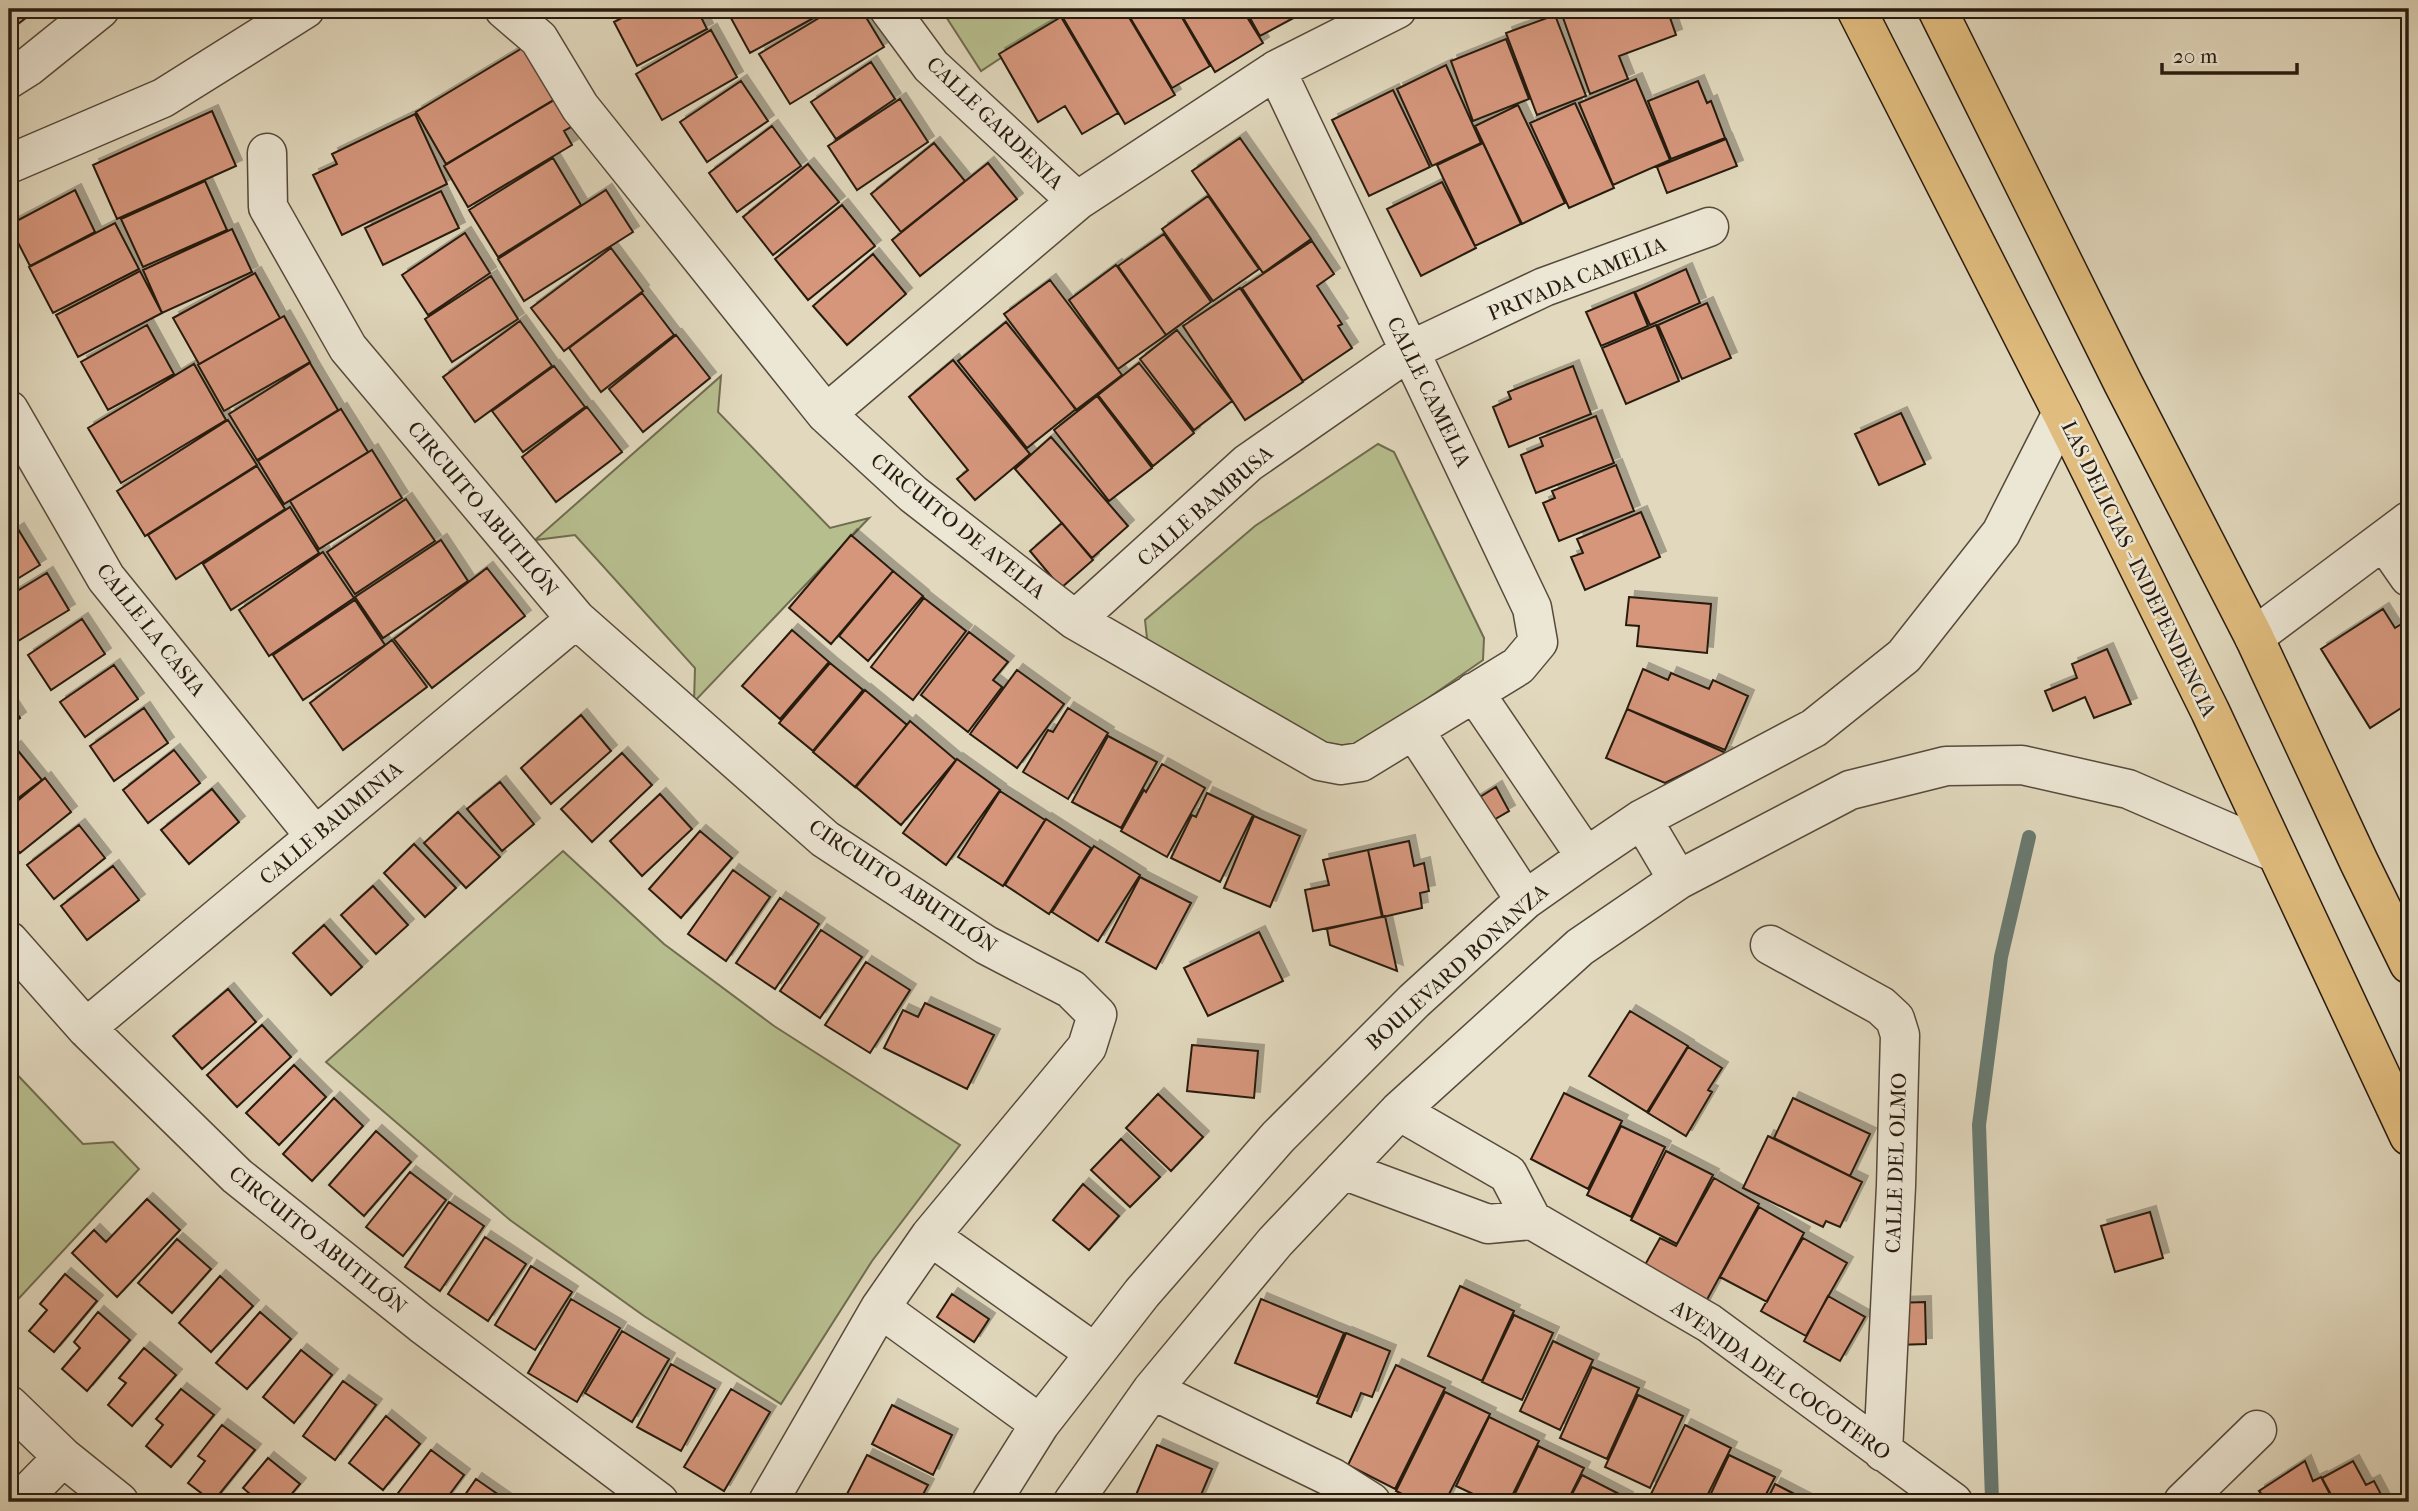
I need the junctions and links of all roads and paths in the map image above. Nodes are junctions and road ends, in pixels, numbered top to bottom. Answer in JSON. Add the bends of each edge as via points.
{"nodes":[{"id":1,"x":100,"y":9,"type":"edge"},
{"id":2,"x":305,"y":9,"type":"edge"},
{"id":3,"x":504,"y":9,"type":"edge"},
{"id":4,"x":889,"y":9,"type":"edge"},
{"id":5,"x":1397,"y":9,"type":"edge"},
{"id":6,"x":1856,"y":9,"type":"edge"},
{"id":7,"x":1937,"y":9,"type":"edge"},
{"id":8,"x":1276,"y":70,"type":"junction"},
{"id":9,"x":9,"y":79,"type":"edge"},
{"id":10,"x":267,"y":153,"type":"dead end"},
{"id":11,"x":9,"y":164,"type":"edge"},
{"id":12,"x":1077,"y":201,"type":"junction"},
{"id":13,"x":1709,"y":227,"type":"dead end"},
{"id":14,"x":1409,"y":351,"type":"junction"},
{"id":15,"x":9,"y":410,"type":"edge"},
{"id":16,"x":2062,"y":413,"type":"junction"},
{"id":17,"x":826,"y":414,"type":"junction"},
{"id":18,"x":2397,"y":531,"type":"edge"},
{"id":19,"x":2409,"y":577,"type":"edge"},
{"id":20,"x":576,"y":619,"type":"junction"},
{"id":21,"x":1075,"y":620,"type":"junction"},
{"id":22,"x":2255,"y":637,"type":"junction"},
{"id":23,"x":1474,"y":692,"type":"junction"},
{"id":24,"x":1414,"y":730,"type":"junction"},
{"id":25,"x":1642,"y":819,"type":"junction"},
{"id":26,"x":315,"y":836,"type":"junction"},
{"id":27,"x":2276,"y":853,"type":"junction"},
{"id":28,"x":1586,"y":857,"type":"junction"},
{"id":29,"x":1678,"y":880,"type":"junction"},
{"id":30,"x":1525,"y":900,"type":"junction"},
{"id":31,"x":9,"y":942,"type":"edge"},
{"id":32,"x":1770,"y":945,"type":"dead end"},
{"id":33,"x":2409,"y":964,"type":"edge"},
{"id":34,"x":86,"y":1028,"type":"junction"},
{"id":35,"x":1399,"y":1111,"type":"junction"},
{"id":36,"x":2409,"y":1136,"type":"edge"},
{"id":37,"x":1343,"y":1170,"type":"junction"},
{"id":38,"x":1532,"y":1220,"type":"junction"},
{"id":39,"x":930,"y":1236,"type":"junction"},
{"id":40,"x":880,"y":1308,"type":"junction"},
{"id":41,"x":1095,"y":1353,"type":"junction"},
{"id":42,"x":1152,"y":1390,"type":"junction"},
{"id":43,"x":9,"y":1405,"type":"edge"},
{"id":44,"x":1040,"y":1424,"type":"junction"},
{"id":45,"x":2257,"y":1430,"type":"dead end"},
{"id":46,"x":1883,"y":1452,"type":"junction"},
{"id":47,"x":63,"y":1458,"type":"junction"},
{"id":48,"x":19,"y":1502,"type":"edge"},
{"id":49,"x":119,"y":1502,"type":"edge"},
{"id":50,"x":659,"y":1502,"type":"edge"},
{"id":51,"x":768,"y":1502,"type":"edge"},
{"id":52,"x":991,"y":1502,"type":"edge"},
{"id":53,"x":1073,"y":1502,"type":"edge"},
{"id":54,"x":1371,"y":1502,"type":"edge"},
{"id":55,"x":1953,"y":1502,"type":"edge"},
{"id":56,"x":2183,"y":1502,"type":"edge"}],
"edges":[{"from":1,"to":9,"type":"street"},
{"from":2,"to":11,"type":"street","via":[[163,98]]},
{"from":3,"to":17,"type":"street","name":"CIRCUITO DE AVELIA","via":[[539,39],[580,107]]},
{"from":4,"to":12,"type":"street","name":"CALLE GARDENIA","via":[[931,66]]},
{"from":5,"to":8,"type":"street"},
{"from":6,"to":16,"type":"main road","name":"LAS DELICIAS - INDEPENDENCIA"},
{"from":7,"to":22,"type":"main road"},
{"from":8,"to":12,"type":"street"},
{"from":8,"to":14,"type":"street","name":"CALLE CAMELIA"},
{"from":10,"to":20,"type":"street","name":"CIRCUITO ABUTILÓN","via":[[268,207],[348,348]]},
{"from":12,"to":17,"type":"street"},
{"from":13,"to":14,"type":"street","name":"PRIVADA CAMELIA","via":[[1544,287]]},
{"from":14,"to":21,"type":"street","name":"CALLE BAMBUSA","via":[[1248,463]]},
{"from":14,"to":23,"type":"street","name":"CALLE CAMELIA","via":[[1532,608],[1538,642],[1518,666]]},
{"from":15,"to":26,"type":"street","name":"CALLE LA CASIA","via":[[106,578]]},
{"from":16,"to":25,"type":"street","name":"BOULEVARD BONANZA","via":[[2001,533],[1904,656],[1814,728]]},
{"from":16,"to":27,"type":"main road","name":"LAS DELICIAS - INDEPENDENCIA"},
{"from":17,"to":21,"type":"street","name":"CIRCUITO DE AVELIA","via":[[912,494]]},
{"from":18,"to":19,"type":"street"},
{"from":18,"to":22,"type":"street"},
{"from":20,"to":26,"type":"street","name":"CALLE BAUMINIA"},
{"from":20,"to":39,"type":"street","name":"CIRCUITO ABUTILÓN","via":[[825,839],[986,945],[1072,989],[1097,1015],[1087,1047]]},
{"from":21,"to":24,"type":"street","name":"CIRCUITO DE AVELIA","via":[[1320,761],[1362,762]]},
{"from":22,"to":33,"type":"main road"},
{"from":23,"to":24,"type":"street","name":"CIRCUITO DE AVELIA"},
{"from":23,"to":28,"type":"street"},
{"from":24,"to":30,"type":"street"},
{"from":25,"to":28,"type":"street","name":"BOULEVARD BONANZA"},
{"from":25,"to":29,"type":"street"},
{"from":26,"to":34,"type":"street","name":"CALLE BAUMINIA"},
{"from":27,"to":29,"type":"street","via":[[2127,789],[2022,765],[1946,766],[1850,790]]},
{"from":27,"to":36,"type":"main road","name":"LAS DELICIAS - INDEPENDENCIA"},
{"from":28,"to":30,"type":"street","name":"BOULEVARD BONANZA"},
{"from":29,"to":35,"type":"street","via":[[1580,947]]},
{"from":30,"to":41,"type":"street","name":"BOULEVARD BONANZA","via":[[1415,1001],[1279,1138]]},
{"from":31,"to":34,"type":"street","name":"CIRCUITO ABUTILÓN"},
{"from":32,"to":46,"type":"street","name":"CALLE DEL OLMO","via":[[1881,1006],[1895,1019],[1900,1035]]},
{"from":34,"to":50,"type":"street","name":"CIRCUITO ABUTILÓN","via":[[237,1176],[422,1324]]},
{"from":35,"to":37,"type":"street"},
{"from":35,"to":38,"type":"street","via":[[1508,1174]]},
{"from":37,"to":38,"type":"street","via":[[1488,1224]]},
{"from":37,"to":42,"type":"street","via":[[1275,1242]]},
{"from":38,"to":46,"type":"street","name":"AVENIDA DEL COCOTERO","via":[[1709,1323]]},
{"from":39,"to":40,"type":"street","name":"CIRCUITO ABUTILÓN"},
{"from":39,"to":41,"type":"street"},
{"from":40,"to":44,"type":"street"},
{"from":40,"to":51,"type":"street","name":"CIRCUITO ABUTILÓN"},
{"from":41,"to":44,"type":"street","name":"BOULEVARD BONANZA"},
{"from":42,"to":53,"type":"street"},
{"from":42,"to":54,"type":"street","via":[[1333,1478]]},
{"from":43,"to":47,"type":"street"},
{"from":44,"to":52,"type":"street","name":"BOULEVARD BONANZA"},
{"from":45,"to":56,"type":"street"},
{"from":46,"to":55,"type":"street","name":"AVENIDA DEL COCOTERO"},
{"from":47,"to":48,"type":"street"},
{"from":47,"to":49,"type":"street"}]}
